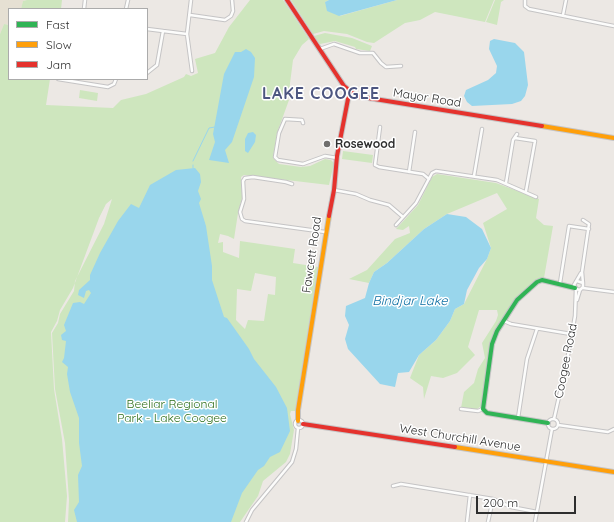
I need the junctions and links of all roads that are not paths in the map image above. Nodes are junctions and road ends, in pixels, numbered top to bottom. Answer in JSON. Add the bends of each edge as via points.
{"nodes":[{"id":1,"x":192,"y":0,"type":"edge"},
{"id":2,"x":232,"y":0,"type":"edge"},
{"id":3,"x":287,"y":0,"type":"edge"},
{"id":4,"x":525,"y":0,"type":"edge"},
{"id":5,"x":566,"y":0,"type":"edge"},
{"id":6,"x":190,"y":15,"type":"junction"},
{"id":7,"x":563,"y":15,"type":"junction"},
{"id":8,"x":614,"y":26,"type":"edge"},
{"id":9,"x":148,"y":29,"type":"edge"},
{"id":10,"x":163,"y":31,"type":"junction"},
{"id":11,"x":187,"y":34,"type":"junction"},
{"id":12,"x":320,"y":49,"type":"junction"},
{"id":13,"x":401,"y":66,"type":"dead end"},
{"id":14,"x":192,"y":71,"type":"dead end"},
{"id":15,"x":148,"y":72,"type":"edge"},
{"id":16,"x":72,"y":80,"type":"edge"},
{"id":17,"x":116,"y":80,"type":"edge"},
{"id":18,"x":351,"y":94,"type":"junction"},
{"id":19,"x":303,"y":123,"type":"dead end"},
{"id":20,"x":380,"y":127,"type":"dead end"},
{"id":21,"x":482,"y":129,"type":"dead end"},
{"id":22,"x":415,"y":132,"type":"dead end"},
{"id":23,"x":517,"y":134,"type":"dead end"},
{"id":24,"x":515,"y":138,"type":"junction"},
{"id":25,"x":614,"y":138,"type":"edge"},
{"id":26,"x":337,"y":158,"type":"junction"},
{"id":27,"x":409,"y":172,"type":"junction"},
{"id":28,"x":474,"y":176,"type":"junction"},
{"id":29,"x":429,"y":179,"type":"junction"},
{"id":30,"x":506,"y":183,"type":"junction"},
{"id":31,"x":292,"y":184,"type":"dead end"},
{"id":32,"x":334,"y":190,"type":"junction"},
{"id":33,"x":526,"y":192,"type":"junction"},
{"id":34,"x":536,"y":197,"type":"dead end"},
{"id":35,"x":403,"y":217,"type":"junction"},
{"id":36,"x":583,"y":220,"type":"dead end"},
{"id":37,"x":396,"y":225,"type":"dead end"},
{"id":38,"x":589,"y":229,"type":"junction"},
{"id":39,"x":325,"y":232,"type":"junction"},
{"id":40,"x":582,"y":272,"type":"junction"},
{"id":41,"x":576,"y":282,"type":"junction"},
{"id":42,"x":560,"y":283,"type":"junction"},
{"id":43,"x":567,"y":284,"type":"junction"},
{"id":44,"x":583,"y":284,"type":"junction"},
{"id":45,"x":594,"y":288,"type":"junction"},
{"id":46,"x":575,"y":289,"type":"junction"},
{"id":47,"x":581,"y":289,"type":"junction"},
{"id":48,"x":614,"y":292,"type":"edge"},
{"id":49,"x":576,"y":302,"type":"junction"},
{"id":50,"x":504,"y":321,"type":"junction"},
{"id":51,"x":536,"y":329,"type":"junction"},
{"id":52,"x":571,"y":334,"type":"junction"},
{"id":53,"x":461,"y":409,"type":"dead end"},
{"id":54,"x":483,"y":409,"type":"junction"},
{"id":55,"x":518,"y":418,"type":"junction"},
{"id":56,"x":554,"y":419,"type":"junction"},
{"id":57,"x":298,"y":420,"type":"junction"},
{"id":58,"x":548,"y":423,"type":"junction"},
{"id":59,"x":303,"y":424,"type":"junction"},
{"id":60,"x":558,"y":425,"type":"junction"},
{"id":61,"x":298,"y":428,"type":"junction"},
{"id":62,"x":552,"y":429,"type":"junction"},
{"id":63,"x":614,"y":430,"type":"edge"},
{"id":64,"x":545,"y":462,"type":"junction"},
{"id":65,"x":614,"y":472,"type":"edge"},
{"id":66,"x":393,"y":486,"type":"dead end"},
{"id":67,"x":470,"y":495,"type":"junction"},
{"id":68,"x":493,"y":499,"type":"junction"},
{"id":69,"x":537,"y":512,"type":"junction"},
{"id":70,"x":246,"y":522,"type":"edge"},
{"id":71,"x":467,"y":522,"type":"edge"},
{"id":72,"x":488,"y":522,"type":"edge"},
{"id":73,"x":535,"y":522,"type":"edge"}],
"edges":[{"from":1,"to":6,"type":"street"},
{"from":2,"to":6,"type":"street","via":[[233,11],[225,20]]},
{"from":3,"to":12,"type":"street"},
{"from":4,"to":7,"type":"street","via":[[525,6],[529,9]]},
{"from":5,"to":7,"type":"street"},
{"from":6,"to":11,"type":"street"},
{"from":7,"to":8,"type":"street"},
{"from":9,"to":10,"type":"street"},
{"from":10,"to":11,"type":"street"},
{"from":10,"to":15,"type":"street","via":[[157,65]]},
{"from":11,"to":14,"type":"street"},
{"from":12,"to":13,"type":"street","via":[[334,44],[373,54],[386,67]]},
{"from":12,"to":18,"type":"street"},
{"from":16,"to":17,"type":"street","via":[[108,87]]},
{"from":18,"to":25,"type":"street","name":"Mayor Road","via":[[366,99]]},
{"from":18,"to":26,"type":"street","name":"Fawcett Road"},
{"from":19,"to":26,"type":"street","via":[[302,120],[284,119],[275,157],[278,160],[303,164],[325,156]]},
{"from":20,"to":27,"type":"street","via":[[375,165]]},
{"from":21,"to":28,"type":"street"},
{"from":22,"to":27,"type":"street"},
{"from":23,"to":24,"type":"street"},
{"from":24,"to":30,"type":"street"},
{"from":24,"to":33,"type":"street","via":[[535,141]]},
{"from":26,"to":32,"type":"street","name":"Fawcett Road"},
{"from":27,"to":29,"type":"street","via":[[423,174]]},
{"from":28,"to":29,"type":"street","via":[[439,171],[432,173]]},
{"from":28,"to":30,"type":"street"},
{"from":29,"to":35,"type":"street","via":[[419,200]]},
{"from":30,"to":33,"type":"street"},
{"from":31,"to":39,"type":"street","via":[[253,177],[245,178],[244,199],[240,212],[242,219]]},
{"from":32,"to":35,"type":"street","via":[[389,205]]},
{"from":32,"to":39,"type":"street","name":"Fawcett Road"},
{"from":33,"to":34,"type":"street"},
{"from":35,"to":37,"type":"street"},
{"from":36,"to":38,"type":"street","via":[[589,224]]},
{"from":38,"to":40,"type":"street"},
{"from":38,"to":42,"type":"street","via":[[569,226]]},
{"from":39,"to":57,"type":"street","name":"Fawcett Road"},
{"from":40,"to":41,"type":"street","name":"Coogee Road"},
{"from":40,"to":44,"type":"street"},
{"from":41,"to":43,"type":"street"},
{"from":41,"to":44,"type":"street"},
{"from":41,"to":46,"type":"street","name":"Coogee Road"},
{"from":42,"to":43,"type":"street"},
{"from":42,"to":50,"type":"street","via":[[542,280],[537,282],[521,296]]},
{"from":43,"to":46,"type":"street"},
{"from":44,"to":45,"type":"street"},
{"from":44,"to":47,"type":"street","name":"Coogee Road"},
{"from":45,"to":47,"type":"street"},
{"from":45,"to":48,"type":"street"},
{"from":46,"to":47,"type":"street"},
{"from":46,"to":49,"type":"street","name":"Coogee Road"},
{"from":47,"to":49,"type":"street","name":"Coogee Road"},
{"from":49,"to":52,"type":"street","name":"Coogee Road"},
{"from":50,"to":51,"type":"street"},
{"from":50,"to":54,"type":"street","via":[[492,344]]},
{"from":51,"to":52,"type":"street"},
{"from":51,"to":55,"type":"street","via":[[527,359]]},
{"from":52,"to":56,"type":"street","name":"Coogee Road"},
{"from":53,"to":54,"type":"street"},
{"from":54,"to":55,"type":"street","via":[[487,413]]},
{"from":55,"to":58,"type":"street"},
{"from":56,"to":58,"type":"street"},
{"from":56,"to":60,"type":"street"},
{"from":57,"to":59,"type":"street"},
{"from":57,"to":61,"type":"street","via":[[295,424]]},
{"from":58,"to":62,"type":"street"},
{"from":59,"to":61,"type":"street"},
{"from":59,"to":64,"type":"street","name":"West Churchill Avenue"},
{"from":60,"to":62,"type":"street"},
{"from":60,"to":63,"type":"street","via":[[608,432]]},
{"from":61,"to":70,"type":"street","via":[[292,462],[252,510]]},
{"from":62,"to":64,"type":"street"},
{"from":64,"to":65,"type":"street","name":"West Churchill Avenue"},
{"from":64,"to":69,"type":"street"},
{"from":66,"to":67,"type":"street","via":[[401,484]]},
{"from":67,"to":68,"type":"street"},
{"from":67,"to":71,"type":"street"},
{"from":68,"to":69,"type":"street","via":[[511,507]]},
{"from":68,"to":72,"type":"street"},
{"from":69,"to":73,"type":"street"}]}
